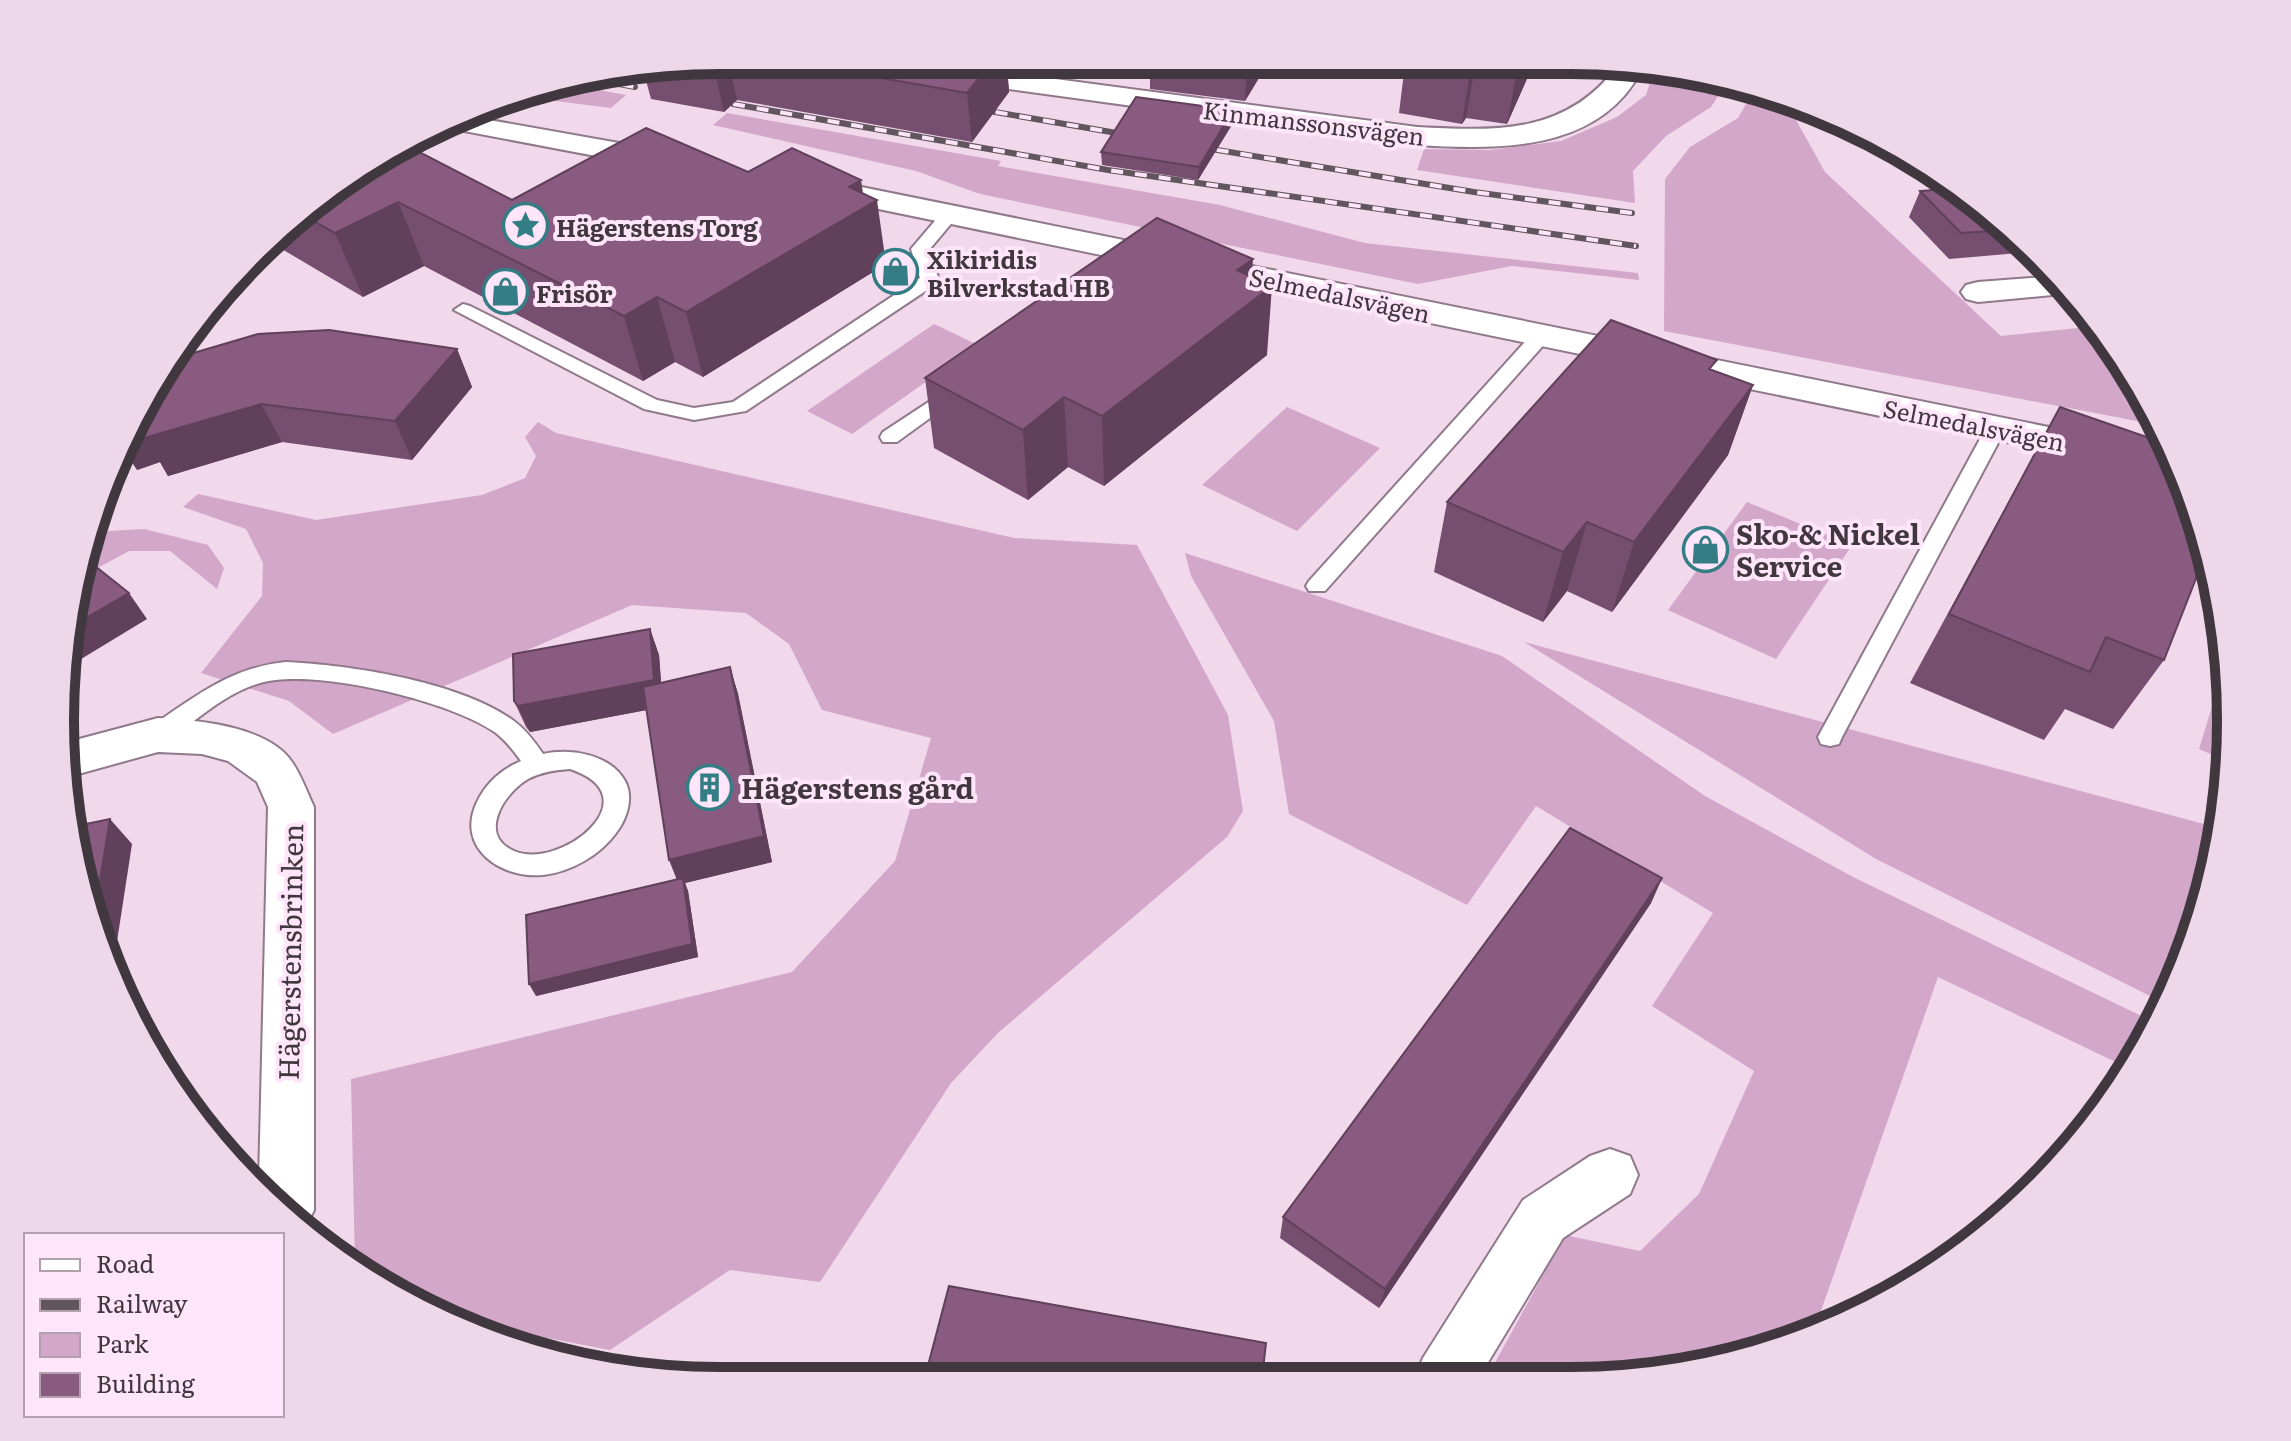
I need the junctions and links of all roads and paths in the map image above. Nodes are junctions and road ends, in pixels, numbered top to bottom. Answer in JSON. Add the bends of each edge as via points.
{"nodes":[{"id":1,"x":972,"y":76,"type":"edge"},
{"id":2,"x":1626,"y":77,"type":"edge"},
{"id":3,"x":469,"y":125,"type":"edge"},
{"id":4,"x":689,"y":164,"type":"edge"},
{"id":5,"x":782,"y":181,"type":"edge"},
{"id":6,"x":951,"y":213,"type":"junction"},
{"id":7,"x":2050,"y":286,"type":"edge"},
{"id":8,"x":1978,"y":292,"type":"dead end"},
{"id":9,"x":463,"y":310,"type":"dead end"},
{"id":10,"x":1541,"y":336,"type":"junction"},
{"id":11,"x":968,"y":382,"type":"edge"},
{"id":12,"x":1996,"y":428,"type":"junction"},
{"id":13,"x":890,"y":437,"type":"dead end"},
{"id":14,"x":2131,"y":456,"type":"edge"},
{"id":15,"x":1317,"y":586,"type":"dead end"},
{"id":16,"x":158,"y":735,"type":"junction"},
{"id":17,"x":1830,"y":737,"type":"dead end"},
{"id":18,"x":75,"y":757,"type":"edge"},
{"id":19,"x":537,"y":765,"type":"junction"},
{"id":20,"x":1610,"y":1175,"type":"dead end"},
{"id":21,"x":286,"y":1200,"type":"edge"},
{"id":22,"x":1451,"y":1367,"type":"edge"}],
"edges":[{"from":1,"to":2,"type":"street","name":"Kinmanssonsvägen","via":[[1467,139],[1550,129],[1604,104]]},
{"from":3,"to":4,"type":"street"},
{"from":5,"to":6,"type":"street","name":"Selmedalsvägen"},
{"from":6,"to":9,"type":"lane","via":[[920,249],[930,280],[739,407],[694,414],[651,405]]},
{"from":6,"to":10,"type":"street","name":"Selmedalsvägen","via":[[1139,263]]},
{"from":7,"to":8,"type":"street"},
{"from":10,"to":12,"type":"street","name":"Selmedalsvägen"},
{"from":10,"to":15,"type":"lane"},
{"from":11,"to":13,"type":"lane"},
{"from":12,"to":14,"type":"street","name":"Selmedalsvägen"},
{"from":12,"to":17,"type":"lane"},
{"from":16,"to":18,"type":"street","name":"Hägerstensbrinken"},
{"from":16,"to":19,"type":"lane","via":[[234,683],[297,670],[394,686],[469,706],[505,727]]},
{"from":16,"to":21,"type":"street","name":"Hägerstensbrinken","via":[[202,737],[242,748],[274,771],[291,807]]},
{"from":19,"to":19,"type":"lane","via":[[507,781],[482,818],[486,843],[506,860],[521,864],[556,862],[588,848],[617,810],[615,785],[598,767],[570,760]]},
{"from":20,"to":22,"type":"street","via":[[1543,1219]]}]}
